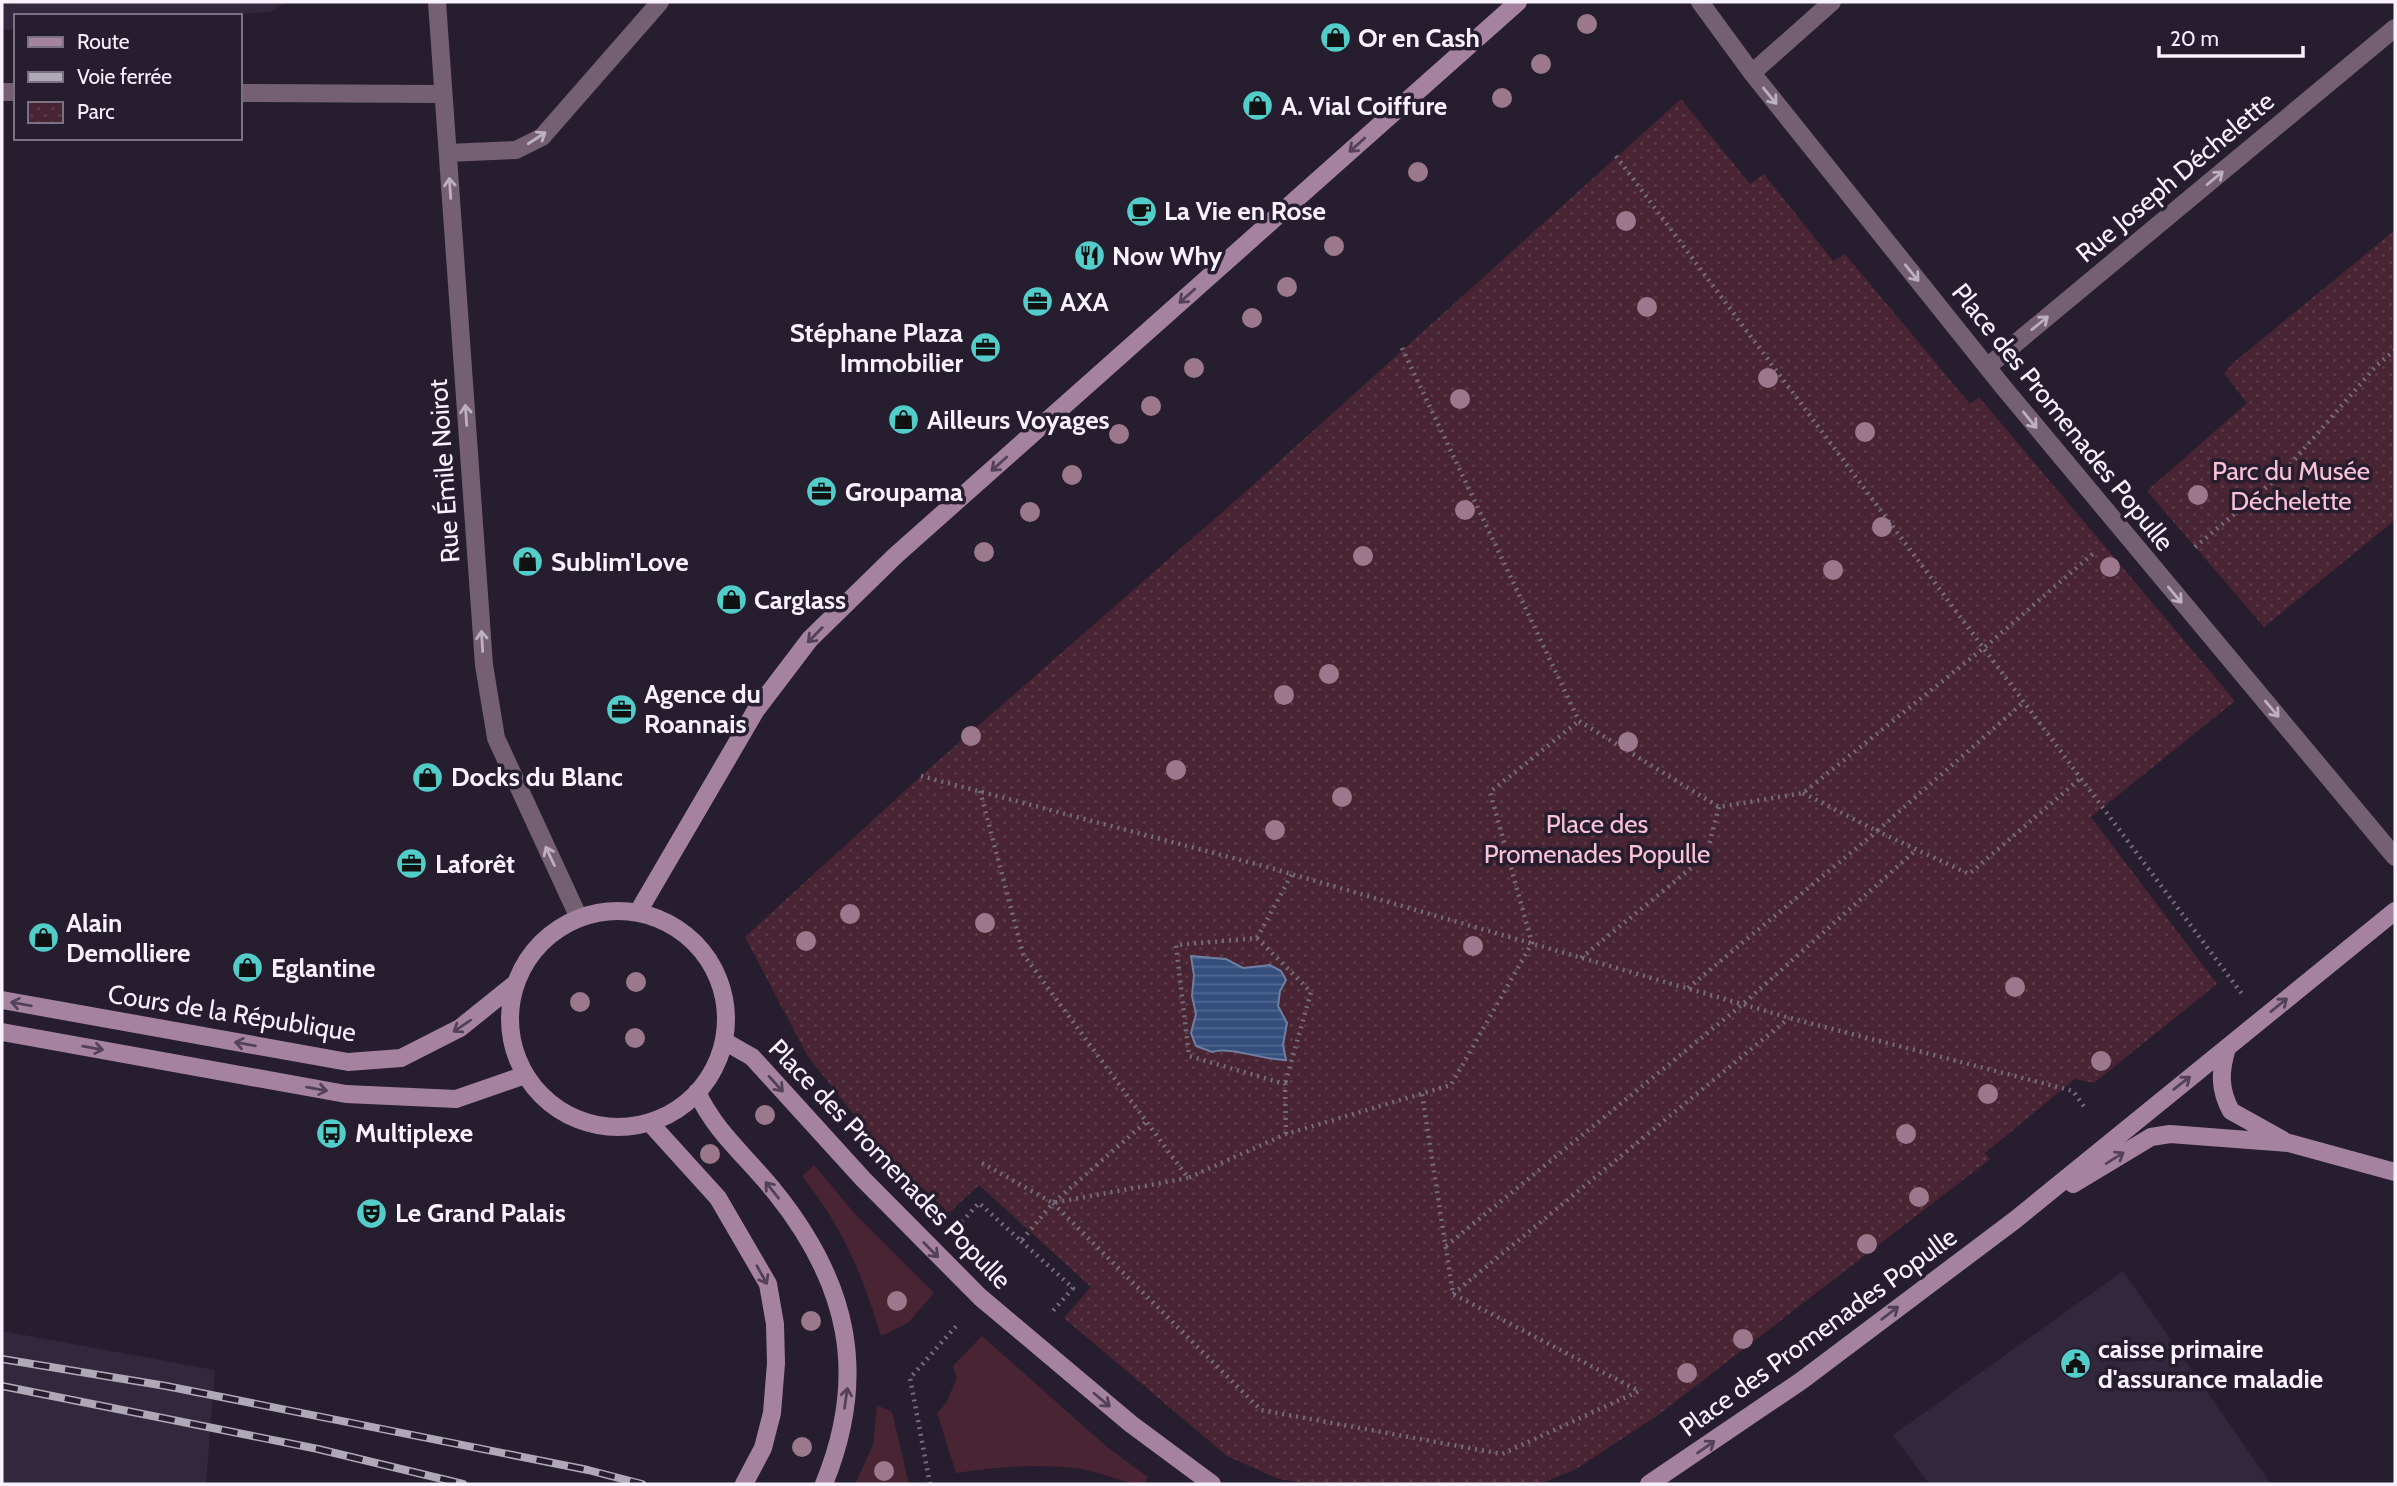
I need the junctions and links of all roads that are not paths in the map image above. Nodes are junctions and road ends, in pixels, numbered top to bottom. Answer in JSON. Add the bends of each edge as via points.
{"nodes":[{"id":1,"x":437,"y":2,"type":"edge"},
{"id":2,"x":660,"y":2,"type":"edge"},
{"id":3,"x":1518,"y":2,"type":"edge"},
{"id":4,"x":1700,"y":2,"type":"edge"},
{"id":5,"x":1832,"y":2,"type":"edge"},
{"id":6,"x":2395,"y":28,"type":"edge"},
{"id":7,"x":1752,"y":73,"type":"junction"},
{"id":8,"x":242,"y":93,"type":"edge"},
{"id":9,"x":443,"y":94,"type":"junction"},
{"id":10,"x":448,"y":153,"type":"junction"},
{"id":11,"x":1987,"y":366,"type":"junction"},
{"id":12,"x":2395,"y":857,"type":"edge"},
{"id":13,"x":638,"y":912,"type":"junction"},
{"id":14,"x":2392,"y":913,"type":"edge"},
{"id":15,"x":579,"y":918,"type":"junction"},
{"id":16,"x":516,"y":983,"type":"junction"},
{"id":17,"x":2,"y":1000,"type":"edge"},
{"id":18,"x":2,"y":1032,"type":"edge"},
{"id":19,"x":724,"y":1041,"type":"junction"},
{"id":20,"x":2227,"y":1048,"type":"junction"},
{"id":21,"x":525,"y":1074,"type":"junction"},
{"id":22,"x":697,"y":1092,"type":"junction"},
{"id":23,"x":650,"y":1122,"type":"junction"},
{"id":24,"x":2289,"y":1143,"type":"junction"},
{"id":25,"x":2395,"y":1172,"type":"edge"},
{"id":26,"x":2015,"y":1220,"type":"junction"},
{"id":27,"x":744,"y":1484,"type":"edge"},
{"id":28,"x":824,"y":1484,"type":"edge"},
{"id":29,"x":1212,"y":1484,"type":"edge"},
{"id":30,"x":1649,"y":1484,"type":"edge"}],
"edges":[{"from":1,"to":9,"type":"street","name":"Rue Émile Noirot"},
{"from":10,"to":2,"type":"street","one_way":true,"via":[[516,150],[542,137]]},
{"from":3,"to":13,"type":"main road","one_way":true,"via":[[895,556],[810,639],[755,710]]},
{"from":4,"to":7,"type":"street","name":"Place des Promenades Populle"},
{"from":5,"to":7,"type":"street"},
{"from":11,"to":6,"type":"street","name":"Rue Joseph Déchelette","one_way":true},
{"from":7,"to":11,"type":"street","name":"Place des Promenades Populle","one_way":true},
{"from":8,"to":9,"type":"street"},
{"from":9,"to":10,"type":"street","name":"Rue Émile Noirot"},
{"from":15,"to":10,"type":"street","name":"Rue Émile Noirot","one_way":true,"via":[[495,738],[484,665]]},
{"from":11,"to":12,"type":"street","name":"Place des Promenades Populle","one_way":true},
{"from":13,"to":15,"type":"main road","via":[[618,910]]},
{"from":13,"to":19,"type":"main road","via":[[670,924],[704,954],[716,973],[725,1006]]},
{"from":20,"to":14,"type":"main road","one_way":true},
{"from":15,"to":16,"type":"main road","via":[[551,933],[530,956]]},
{"from":16,"to":17,"type":"main road","name":"Cours de la République","one_way":true,"via":[[460,1028],[401,1058],[348,1062]]},
{"from":16,"to":21,"type":"main road","via":[[509,1014],[513,1046]]},
{"from":18,"to":21,"type":"main road","one_way":true,"via":[[346,1094],[456,1099]]},
{"from":19,"to":22,"type":"main road","via":[[714,1068]]},
{"from":19,"to":29,"type":"main road","name":"Place des Promenades Populle","one_way":true,"via":[[752,1057],[863,1179],[980,1297],[1150,1440]]},
{"from":20,"to":24,"type":"main road","via":[[2221,1084],[2231,1111]]},
{"from":26,"to":20,"type":"main road","one_way":true},
{"from":21,"to":23,"type":"main road","via":[[548,1102],[579,1120],[614,1127]]},
{"from":22,"to":23,"type":"main road","via":[[676,1110]]},
{"from":28,"to":22,"type":"main road","one_way":true,"via":[[850,1372],[846,1334],[821,1262],[776,1193],[709,1118]]},
{"from":23,"to":27,"type":"main road","one_way":true,"via":[[718,1198],[768,1284],[775,1324],[772,1413],[763,1448]]},
{"from":24,"to":25,"type":"main road"},
{"from":26,"to":24,"type":"main road","one_way":true,"via":[[2151,1137],[2171,1134]]},
{"from":30,"to":26,"type":"main road","name":"Place des Promenades Populle","one_way":true,"via":[[1801,1381]]}]}
